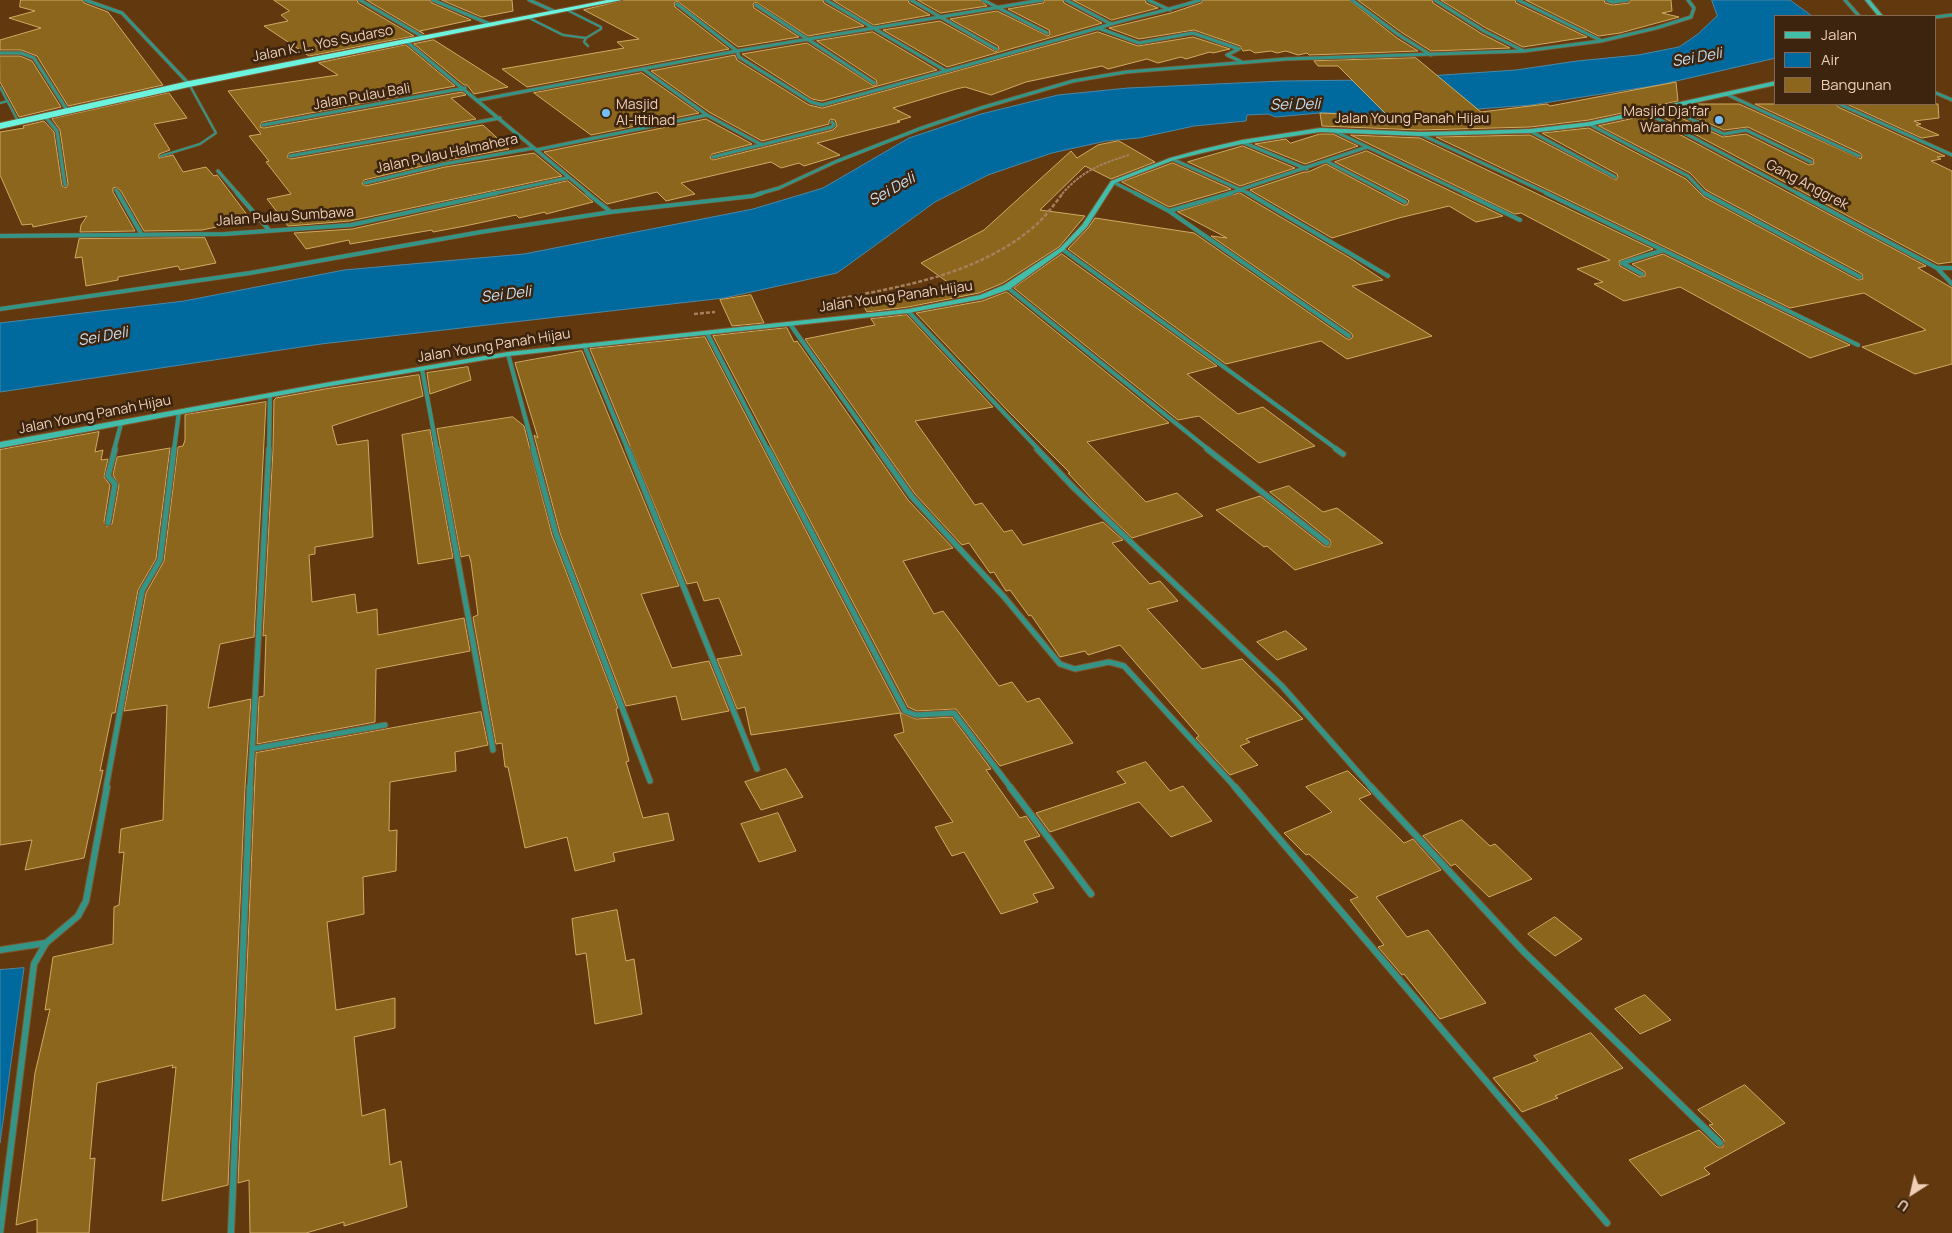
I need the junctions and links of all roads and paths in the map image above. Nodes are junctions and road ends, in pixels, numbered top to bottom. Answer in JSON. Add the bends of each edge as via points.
{"nodes":[{"id":1,"x":85,"y":0,"type":"edge"},
{"id":2,"x":360,"y":0,"type":"edge"},
{"id":3,"x":433,"y":0,"type":"edge"},
{"id":4,"x":529,"y":0,"type":"edge"},
{"id":5,"x":618,"y":0,"type":"edge"},
{"id":6,"x":826,"y":0,"type":"edge"},
{"id":7,"x":911,"y":0,"type":"edge"},
{"id":8,"x":983,"y":0,"type":"edge"},
{"id":9,"x":1042,"y":0,"type":"edge"},
{"id":10,"x":1066,"y":0,"type":"edge"},
{"id":11,"x":1148,"y":0,"type":"edge"},
{"id":12,"x":1200,"y":0,"type":"edge"},
{"id":13,"x":1352,"y":0,"type":"edge"},
{"id":14,"x":1435,"y":0,"type":"edge"},
{"id":15,"x":1518,"y":0,"type":"edge"},
{"id":16,"x":1607,"y":0,"type":"edge"},
{"id":17,"x":1628,"y":0,"type":"edge"},
{"id":18,"x":1688,"y":0,"type":"edge"},
{"id":19,"x":1845,"y":0,"type":"edge"},
{"id":20,"x":1867,"y":0,"type":"edge"},
{"id":21,"x":677,"y":4,"type":"dead end"},
{"id":22,"x":756,"y":5,"type":"dead end"},
{"id":23,"x":995,"y":7,"type":"junction"},
{"id":24,"x":567,"y":10,"type":"junction"},
{"id":25,"x":1170,"y":10,"type":"junction"},
{"id":26,"x":556,"y":12,"type":"junction"},
{"id":27,"x":1858,"y":15,"type":"edge"},
{"id":28,"x":1881,"y":15,"type":"edge"},
{"id":29,"x":1952,"y":15,"type":"edge"},
{"id":30,"x":940,"y":17,"type":"junction"},
{"id":31,"x":1937,"y":17,"type":"edge"},
{"id":32,"x":529,"y":18,"type":"junction"},
{"id":33,"x":1111,"y":24,"type":"junction"},
{"id":34,"x":492,"y":25,"type":"junction"},
{"id":35,"x":875,"y":28,"type":"junction"},
{"id":36,"x":1098,"y":28,"type":"junction"},
{"id":37,"x":1047,"y":33,"type":"dead end"},
{"id":38,"x":425,"y":38,"type":"junction"},
{"id":39,"x":586,"y":38,"type":"junction"},
{"id":40,"x":809,"y":39,"type":"junction"},
{"id":41,"x":1601,"y":40,"type":"junction"},
{"id":42,"x":407,"y":42,"type":"junction"},
{"id":43,"x":588,"y":46,"type":"dead end"},
{"id":44,"x":996,"y":49,"type":"dead end"},
{"id":45,"x":736,"y":51,"type":"junction"},
{"id":46,"x":1524,"y":51,"type":"junction"},
{"id":47,"x":0,"y":53,"type":"edge"},
{"id":48,"x":1431,"y":55,"type":"junction"},
{"id":49,"x":1243,"y":62,"type":"junction"},
{"id":50,"x":643,"y":68,"type":"junction"},
{"id":51,"x":946,"y":70,"type":"junction"},
{"id":52,"x":874,"y":82,"type":"dead end"},
{"id":53,"x":1774,"y":82,"type":"edge"},
{"id":54,"x":190,"y":84,"type":"junction"},
{"id":55,"x":0,"y":87,"type":"edge"},
{"id":56,"x":465,"y":88,"type":"junction"},
{"id":57,"x":1937,"y":93,"type":"edge"},
{"id":58,"x":1726,"y":94,"type":"junction"},
{"id":59,"x":479,"y":100,"type":"junction"},
{"id":60,"x":1952,"y":100,"type":"edge"},
{"id":61,"x":8,"y":101,"type":"junction"},
{"id":62,"x":0,"y":103,"type":"edge"},
{"id":63,"x":1841,"y":105,"type":"edge"},
{"id":64,"x":1667,"y":108,"type":"junction"},
{"id":65,"x":67,"y":110,"type":"junction"},
{"id":66,"x":1647,"y":112,"type":"junction"},
{"id":67,"x":44,"y":115,"type":"junction"},
{"id":68,"x":707,"y":115,"type":"junction"},
{"id":69,"x":500,"y":118,"type":"junction"},
{"id":70,"x":18,"y":121,"type":"junction"},
{"id":71,"x":832,"y":122,"type":"dead end"},
{"id":72,"x":1589,"y":124,"type":"junction"},
{"id":73,"x":263,"y":125,"type":"dead end"},
{"id":74,"x":0,"y":126,"type":"edge"},
{"id":75,"x":1334,"y":131,"type":"junction"},
{"id":76,"x":1530,"y":131,"type":"junction"},
{"id":77,"x":1420,"y":134,"type":"junction"},
{"id":78,"x":1242,"y":142,"type":"junction"},
{"id":79,"x":762,"y":145,"type":"junction"},
{"id":80,"x":1367,"y":147,"type":"junction"},
{"id":81,"x":535,"y":149,"type":"junction"},
{"id":82,"x":1132,"y":154,"type":"dead end"},
{"id":83,"x":1952,"y":155,"type":"edge"},
{"id":84,"x":162,"y":156,"type":"dead end"},
{"id":85,"x":290,"y":156,"type":"dead end"},
{"id":86,"x":1859,"y":156,"type":"dead end"},
{"id":87,"x":713,"y":157,"type":"dead end"},
{"id":88,"x":1172,"y":159,"type":"junction"},
{"id":89,"x":1328,"y":162,"type":"junction"},
{"id":90,"x":1811,"y":162,"type":"dead end"},
{"id":91,"x":1307,"y":169,"type":"junction"},
{"id":92,"x":218,"y":171,"type":"dead end"},
{"id":93,"x":567,"y":178,"type":"junction"},
{"id":94,"x":1615,"y":178,"type":"dead end"},
{"id":95,"x":1113,"y":182,"type":"junction"},
{"id":96,"x":365,"y":183,"type":"dead end"},
{"id":97,"x":65,"y":185,"type":"dead end"},
{"id":98,"x":116,"y":190,"type":"dead end"},
{"id":99,"x":1243,"y":190,"type":"junction"},
{"id":100,"x":1405,"y":202,"type":"dead end"},
{"id":101,"x":1169,"y":211,"type":"junction"},
{"id":102,"x":611,"y":212,"type":"junction"},
{"id":103,"x":1520,"y":220,"type":"dead end"},
{"id":104,"x":269,"y":230,"type":"junction"},
{"id":105,"x":142,"y":235,"type":"junction"},
{"id":106,"x":0,"y":236,"type":"edge"},
{"id":107,"x":1062,"y":249,"type":"junction"},
{"id":108,"x":1664,"y":250,"type":"junction"},
{"id":109,"x":1937,"y":268,"type":"junction"},
{"id":110,"x":1952,"y":268,"type":"edge"},
{"id":111,"x":1642,"y":274,"type":"dead end"},
{"id":112,"x":1388,"y":276,"type":"dead end"},
{"id":113,"x":1860,"y":277,"type":"dead end"},
{"id":114,"x":1952,"y":284,"type":"edge"},
{"id":115,"x":1007,"y":287,"type":"junction"},
{"id":116,"x":836,"y":299,"type":"dead end"},
{"id":117,"x":0,"y":309,"type":"edge"},
{"id":118,"x":721,"y":311,"type":"dead end"},
{"id":119,"x":908,"y":311,"type":"junction"},
{"id":120,"x":692,"y":314,"type":"dead end"},
{"id":121,"x":790,"y":324,"type":"junction"},
{"id":122,"x":707,"y":333,"type":"junction"},
{"id":123,"x":1349,"y":336,"type":"dead end"},
{"id":124,"x":584,"y":345,"type":"junction"},
{"id":125,"x":1858,"y":345,"type":"dead end"},
{"id":126,"x":508,"y":354,"type":"junction"},
{"id":127,"x":422,"y":369,"type":"junction"},
{"id":128,"x":270,"y":396,"type":"junction"},
{"id":129,"x":180,"y":412,"type":"junction"},
{"id":130,"x":121,"y":424,"type":"junction"},
{"id":131,"x":0,"y":445,"type":"edge"},
{"id":132,"x":1343,"y":454,"type":"dead end"},
{"id":133,"x":108,"y":523,"type":"dead end"},
{"id":134,"x":1327,"y":543,"type":"dead end"},
{"id":135,"x":385,"y":725,"type":"dead end"},
{"id":136,"x":252,"y":749,"type":"junction"},
{"id":137,"x":493,"y":750,"type":"dead end"},
{"id":138,"x":757,"y":769,"type":"dead end"},
{"id":139,"x":650,"y":781,"type":"dead end"},
{"id":140,"x":1091,"y":894,"type":"dead end"},
{"id":141,"x":46,"y":943,"type":"junction"},
{"id":142,"x":0,"y":950,"type":"edge"},
{"id":143,"x":1720,"y":1143,"type":"dead end"},
{"id":144,"x":1607,"y":1223,"type":"dead end"},
{"id":145,"x":0,"y":1233,"type":"edge"},
{"id":146,"x":231,"y":1233,"type":"edge"}],
"edges":[{"from":1,"to":54,"type":"street","via":[[122,13]]},
{"from":2,"to":38,"type":"street"},
{"from":3,"to":34,"type":"street"},
{"from":4,"to":26,"type":"street"},
{"from":5,"to":24,"type":"highway","name":"Jalan K. L. Yos Sudarso"},
{"from":6,"to":35,"type":"street"},
{"from":7,"to":30,"type":"street"},
{"from":8,"to":23,"type":"street"},
{"from":9,"to":23,"type":"street"},
{"from":10,"to":33,"type":"street"},
{"from":11,"to":25,"type":"street"},
{"from":12,"to":25,"type":"street"},
{"from":13,"to":48,"type":"street"},
{"from":14,"to":46,"type":"street","via":[[1484,31]]},
{"from":15,"to":41,"type":"street"},
{"from":16,"to":17,"type":"street"},
{"from":18,"to":41,"type":"street","via":[[1694,6],[1691,17]]},
{"from":19,"to":27,"type":"street"},
{"from":20,"to":28,"type":"street"},
{"from":21,"to":45,"type":"street"},
{"from":22,"to":40,"type":"street"},
{"from":23,"to":30,"type":"street"},
{"from":23,"to":37,"type":"street"},
{"from":24,"to":26,"type":"highway","name":"Jalan K. L. Yos Sudarso"},
{"from":24,"to":39,"type":"lane","via":[[601,27]]},
{"from":25,"to":33,"type":"street"},
{"from":26,"to":32,"type":"highway","name":"Jalan K. L. Yos Sudarso"},
{"from":29,"to":31,"type":"street"},
{"from":30,"to":35,"type":"street"},
{"from":30,"to":44,"type":"street"},
{"from":32,"to":34,"type":"highway","name":"Jalan K. L. Yos Sudarso"},
{"from":32,"to":39,"type":"lane","via":[[563,34]]},
{"from":33,"to":36,"type":"street"},
{"from":34,"to":38,"type":"highway","name":"Jalan K. L. Yos Sudarso"},
{"from":35,"to":40,"type":"street"},
{"from":35,"to":51,"type":"street"},
{"from":36,"to":49,"type":"street","via":[[1140,42],[1196,34],[1239,49],[1228,55]]},
{"from":36,"to":51,"type":"street"},
{"from":38,"to":42,"type":"highway","name":"Jalan K. L. Yos Sudarso"},
{"from":39,"to":43,"type":"lane","via":[[584,42]]},
{"from":40,"to":45,"type":"street"},
{"from":40,"to":52,"type":"street"},
{"from":41,"to":46,"type":"street"},
{"from":42,"to":54,"type":"highway","name":"Jalan K. L. Yos Sudarso"},
{"from":42,"to":56,"type":"street"},
{"from":45,"to":50,"type":"street"},
{"from":45,"to":51,"type":"street","via":[[739,57],[818,104]]},
{"from":46,"to":48,"type":"street"},
{"from":47,"to":65,"type":"street","via":[[21,53],[34,58]]},
{"from":48,"to":49,"type":"street"},
{"from":49,"to":102,"type":"street","via":[[1126,72],[1073,81],[919,129],[762,193],[687,205]]},
{"from":50,"to":59,"type":"street"},
{"from":50,"to":68,"type":"street"},
{"from":53,"to":58,"type":"street","name":"Jalan Young Panah Hijau"},
{"from":54,"to":65,"type":"highway","name":"Jalan K. L. Yos Sudarso"},
{"from":54,"to":84,"type":"lane","via":[[216,133],[202,143]]},
{"from":55,"to":61,"type":"lane"},
{"from":56,"to":59,"type":"street"},
{"from":56,"to":73,"type":"street","name":"Jalan Pulau Bali"},
{"from":57,"to":60,"type":"street"},
{"from":58,"to":64,"type":"street","name":"Jalan Young Panah Hijau"},
{"from":58,"to":86,"type":"street"},
{"from":59,"to":69,"type":"street"},
{"from":61,"to":62,"type":"lane"},
{"from":61,"to":70,"type":"lane"},
{"from":63,"to":83,"type":"street"},
{"from":64,"to":66,"type":"street","name":"Jalan Young Panah Hijau"},
{"from":64,"to":90,"type":"street","via":[[1724,134],[1746,130]]},
{"from":65,"to":67,"type":"highway","name":"Jalan K. L. Yos Sudarso"},
{"from":66,"to":72,"type":"street","name":"Jalan Young Panah Hijau"},
{"from":66,"to":109,"type":"street","name":"Gang Anggrek"},
{"from":67,"to":70,"type":"highway","name":"Jalan K. L. Yos Sudarso"},
{"from":67,"to":97,"type":"street","via":[[56,131]]},
{"from":68,"to":79,"type":"street"},
{"from":68,"to":81,"type":"street","name":"Jalan Pulau Halmahera"},
{"from":69,"to":81,"type":"street"},
{"from":69,"to":85,"type":"street"},
{"from":70,"to":74,"type":"highway","name":"Jalan K. L. Yos Sudarso"},
{"from":71,"to":79,"type":"street","via":[[832,127]]},
{"from":72,"to":76,"type":"street","name":"Jalan Young Panah Hijau"},
{"from":72,"to":113,"type":"street","via":[[1688,176],[1706,194]]},
{"from":75,"to":77,"type":"street","name":"Jalan Young Panah Hijau"},
{"from":75,"to":78,"type":"street","name":"Jalan Young Panah Hijau","via":[[1320,130]]},
{"from":75,"to":80,"type":"street"},
{"from":76,"to":77,"type":"street","name":"Jalan Young Panah Hijau"},
{"from":76,"to":94,"type":"street"},
{"from":77,"to":108,"type":"street"},
{"from":78,"to":88,"type":"street","name":"Jalan Young Panah Hijau"},
{"from":78,"to":91,"type":"street"},
{"from":79,"to":87,"type":"street"},
{"from":80,"to":89,"type":"street"},
{"from":80,"to":103,"type":"street"},
{"from":81,"to":93,"type":"street"},
{"from":81,"to":96,"type":"street","name":"Jalan Pulau Halmahera","via":[[444,164]]},
{"from":82,"to":116,"type":"path","via":[[1081,175],[1036,225],[986,258],[937,278]]},
{"from":88,"to":95,"type":"street","name":"Jalan Young Panah Hijau"},
{"from":88,"to":99,"type":"street"},
{"from":89,"to":91,"type":"street"},
{"from":89,"to":100,"type":"street"},
{"from":91,"to":99,"type":"street"},
{"from":92,"to":104,"type":"street"},
{"from":93,"to":102,"type":"street"},
{"from":93,"to":104,"type":"street","name":"Jalan Pulau Sumbawa","via":[[351,225]]},
{"from":95,"to":101,"type":"street"},
{"from":95,"to":107,"type":"street","name":"Jalan Young Panah Hijau","via":[[1085,226]]},
{"from":98,"to":105,"type":"street"},
{"from":99,"to":101,"type":"street"},
{"from":99,"to":112,"type":"street"},
{"from":101,"to":123,"type":"street"},
{"from":102,"to":117,"type":"street","via":[[250,273]]},
{"from":104,"to":105,"type":"street","name":"Jalan Pulau Sumbawa"},
{"from":105,"to":106,"type":"street","name":"Jalan Pulau Sumbawa"},
{"from":107,"to":115,"type":"street","name":"Jalan Young Panah Hijau"},
{"from":107,"to":132,"type":"street"},
{"from":108,"to":111,"type":"street","via":[[1622,262]]},
{"from":108,"to":125,"type":"street"},
{"from":109,"to":110,"type":"street"},
{"from":109,"to":114,"type":"street","name":"Gang Anggrek"},
{"from":115,"to":119,"type":"street","name":"Jalan Young Panah Hijau","via":[[982,297]]},
{"from":115,"to":134,"type":"street"},
{"from":118,"to":120,"type":"path"},
{"from":119,"to":121,"type":"street","name":"Jalan Young Panah Hijau"},
{"from":119,"to":143,"type":"street","via":[[1074,488],[1282,686],[1524,952]]},
{"from":121,"to":122,"type":"street","name":"Jalan Young Panah Hijau"},
{"from":121,"to":144,"type":"street","via":[[912,497],[1005,598],[1060,664],[1069,669],[1114,661],[1124,666],[1234,786]]},
{"from":122,"to":124,"type":"street","name":"Jalan Young Panah Hijau"},
{"from":122,"to":140,"type":"street","via":[[904,711],[910,715],[945,710],[954,713]]},
{"from":124,"to":126,"type":"street","name":"Jalan Young Panah Hijau"},
{"from":124,"to":138,"type":"street"},
{"from":126,"to":127,"type":"street","name":"Jalan Young Panah Hijau"},
{"from":126,"to":139,"type":"street","via":[[556,534]]},
{"from":127,"to":128,"type":"street","name":"Jalan Young Panah Hijau"},
{"from":127,"to":137,"type":"street"},
{"from":128,"to":129,"type":"street","name":"Jalan Young Panah Hijau"},
{"from":128,"to":136,"type":"street"},
{"from":129,"to":130,"type":"street","name":"Jalan Young Panah Hijau"},
{"from":129,"to":141,"type":"street","via":[[160,560],[142,591],[86,901],[78,916]]},
{"from":130,"to":131,"type":"street","name":"Jalan Young Panah Hijau"},
{"from":130,"to":133,"type":"street","via":[[108,476],[115,484]]},
{"from":135,"to":136,"type":"street"},
{"from":136,"to":146,"type":"street"},
{"from":141,"to":142,"type":"street"},
{"from":141,"to":145,"type":"street","via":[[34,964]]}]}
